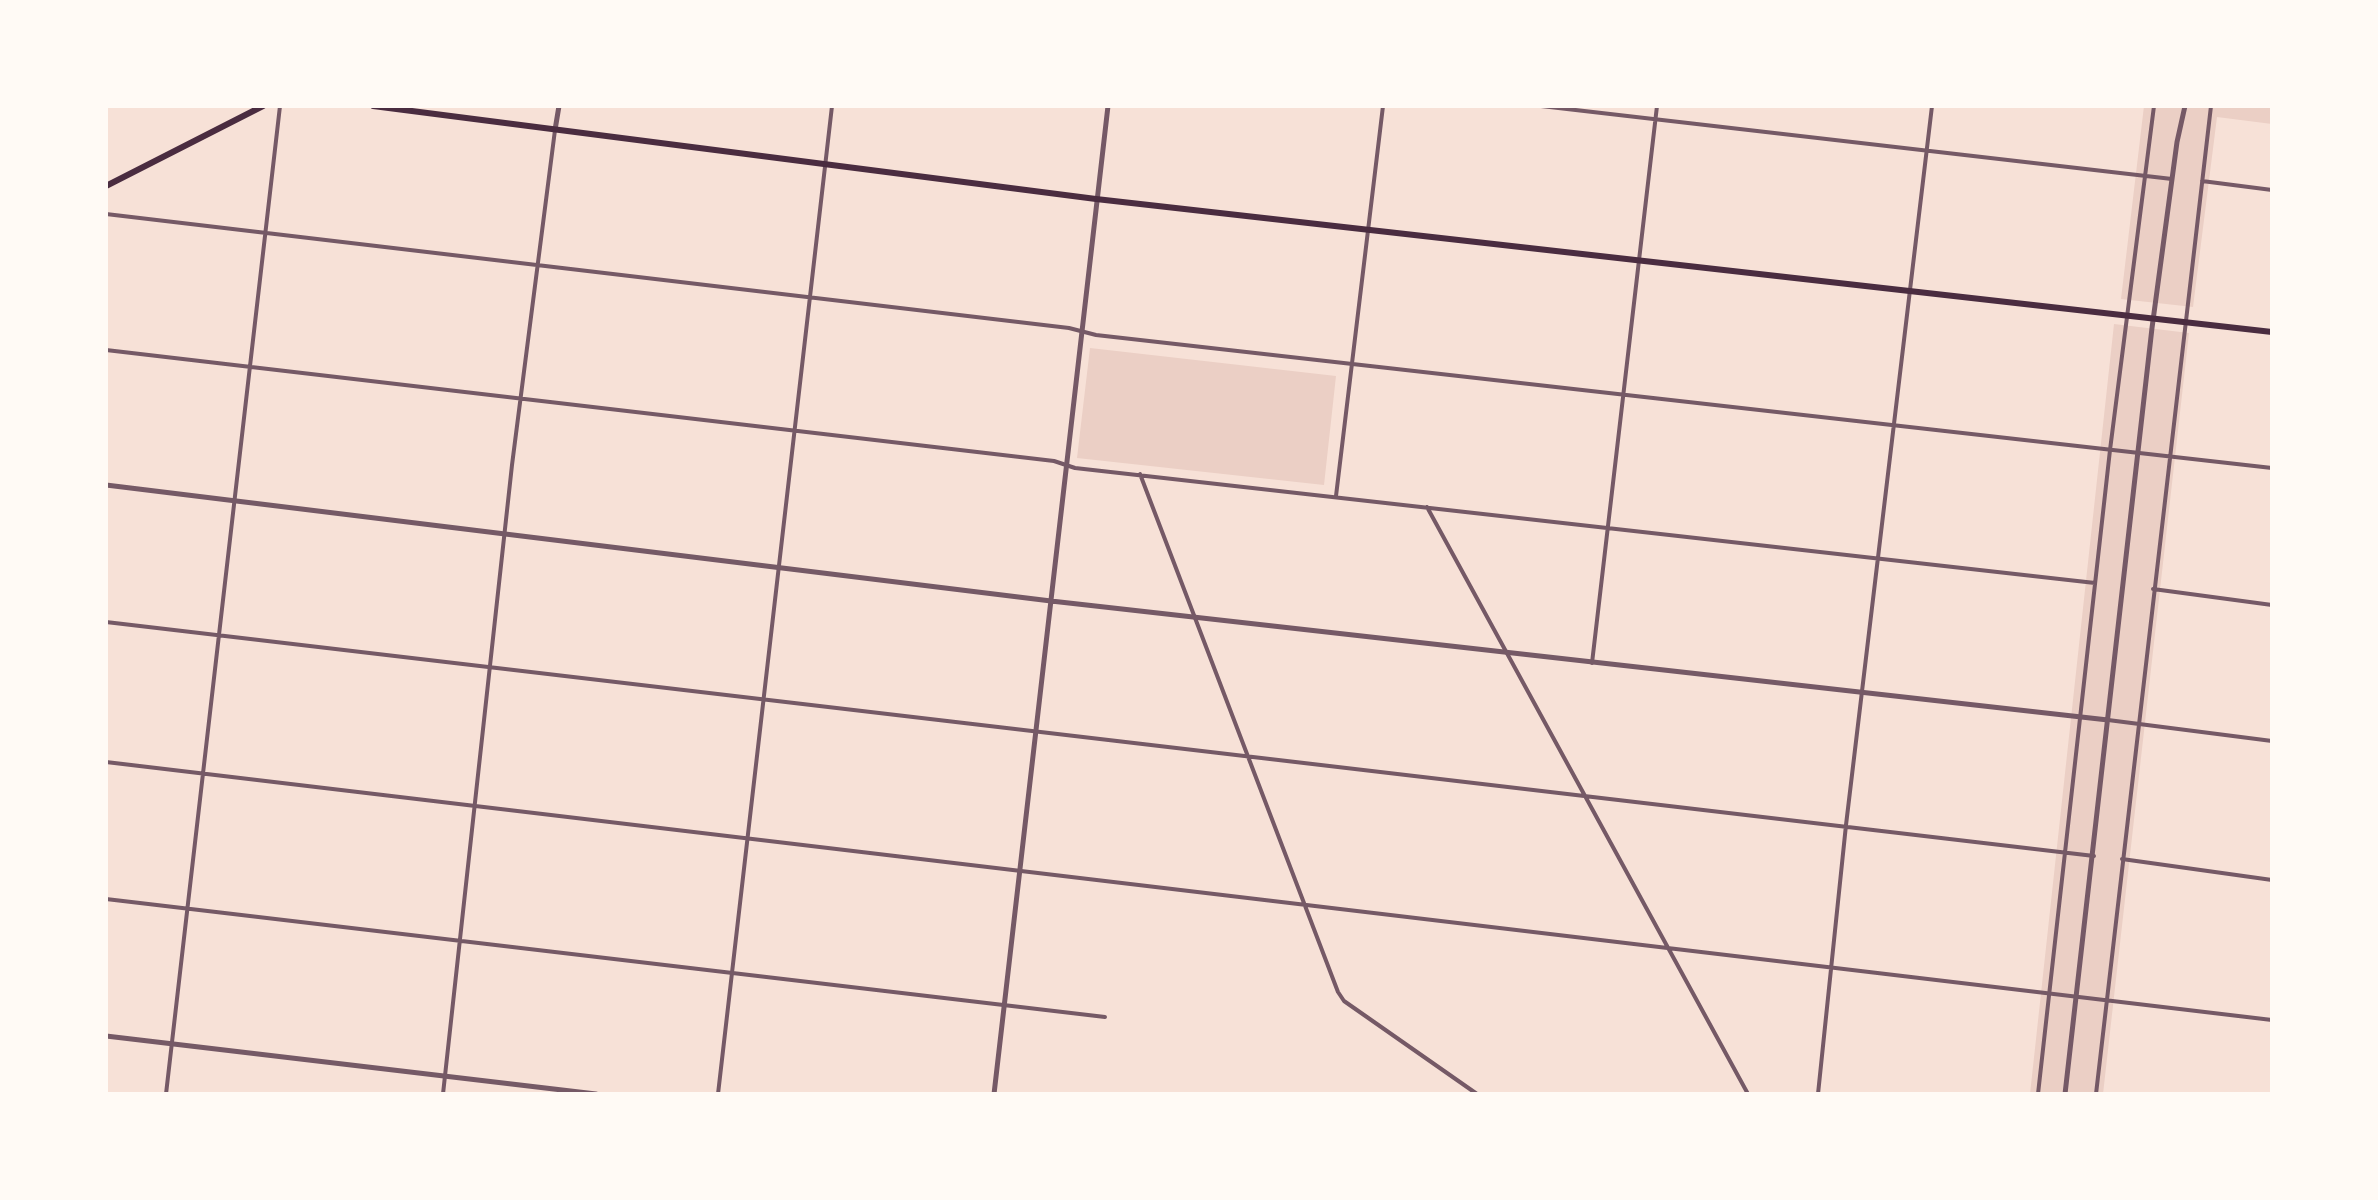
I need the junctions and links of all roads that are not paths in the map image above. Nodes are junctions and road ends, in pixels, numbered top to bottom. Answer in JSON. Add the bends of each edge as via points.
{"nodes":[{"id":1,"x":263,"y":106,"type":"edge"},
{"id":2,"x":280,"y":106,"type":"edge"},
{"id":3,"x":373,"y":106,"type":"edge"},
{"id":4,"x":559,"y":106,"type":"edge"},
{"id":5,"x":832,"y":106,"type":"edge"},
{"id":6,"x":1108,"y":106,"type":"edge"},
{"id":7,"x":1383,"y":106,"type":"edge"},
{"id":8,"x":1541,"y":106,"type":"edge"},
{"id":9,"x":1657,"y":106,"type":"edge"},
{"id":10,"x":1932,"y":106,"type":"edge"},
{"id":11,"x":2154,"y":106,"type":"edge"},
{"id":12,"x":2185,"y":106,"type":"edge"},
{"id":13,"x":2211,"y":106,"type":"edge"},
{"id":14,"x":1656,"y":119,"type":"junction"},
{"id":15,"x":555,"y":130,"type":"junction"},
{"id":16,"x":1926,"y":151,"type":"junction"},
{"id":17,"x":824,"y":163,"type":"junction"},
{"id":18,"x":2144,"y":175,"type":"junction"},
{"id":19,"x":2172,"y":179,"type":"junction"},
{"id":20,"x":2202,"y":181,"type":"junction"},
{"id":21,"x":106,"y":186,"type":"edge"},
{"id":22,"x":2272,"y":190,"type":"edge"},
{"id":23,"x":1096,"y":199,"type":"junction"},
{"id":24,"x":106,"y":214,"type":"edge"},
{"id":25,"x":1367,"y":229,"type":"junction"},
{"id":26,"x":264,"y":232,"type":"junction"},
{"id":27,"x":1638,"y":260,"type":"junction"},
{"id":28,"x":538,"y":264,"type":"junction"},
{"id":29,"x":1909,"y":291,"type":"junction"},
{"id":30,"x":808,"y":296,"type":"junction"},
{"id":31,"x":2126,"y":314,"type":"junction"},
{"id":32,"x":2154,"y":318,"type":"junction"},
{"id":33,"x":2183,"y":321,"type":"junction"},
{"id":34,"x":1081,"y":330,"type":"junction"},
{"id":35,"x":2272,"y":332,"type":"edge"},
{"id":36,"x":106,"y":350,"type":"edge"},
{"id":37,"x":1351,"y":363,"type":"junction"},
{"id":38,"x":249,"y":366,"type":"junction"},
{"id":39,"x":1623,"y":394,"type":"junction"},
{"id":40,"x":521,"y":398,"type":"junction"},
{"id":41,"x":1893,"y":424,"type":"junction"},
{"id":42,"x":794,"y":430,"type":"junction"},
{"id":43,"x":2110,"y":450,"type":"junction"},
{"id":44,"x":2139,"y":453,"type":"junction"},
{"id":45,"x":2168,"y":456,"type":"junction"},
{"id":46,"x":1066,"y":465,"type":"junction"},
{"id":47,"x":2272,"y":468,"type":"edge"},
{"id":48,"x":1140,"y":474,"type":"junction"},
{"id":49,"x":106,"y":485,"type":"edge"},
{"id":50,"x":1336,"y":496,"type":"junction"},
{"id":51,"x":234,"y":500,"type":"junction"},
{"id":52,"x":1427,"y":507,"type":"junction"},
{"id":53,"x":1608,"y":527,"type":"junction"},
{"id":54,"x":506,"y":534,"type":"junction"},
{"id":55,"x":1877,"y":559,"type":"junction"},
{"id":56,"x":777,"y":568,"type":"junction"},
{"id":57,"x":2095,"y":583,"type":"junction"},
{"id":58,"x":2153,"y":589,"type":"junction"},
{"id":59,"x":1051,"y":601,"type":"junction"},
{"id":60,"x":2272,"y":605,"type":"edge"},
{"id":61,"x":1192,"y":617,"type":"junction"},
{"id":62,"x":106,"y":622,"type":"edge"},
{"id":63,"x":219,"y":635,"type":"junction"},
{"id":64,"x":1505,"y":653,"type":"junction"},
{"id":65,"x":1592,"y":663,"type":"junction"},
{"id":66,"x":491,"y":669,"type":"junction"},
{"id":67,"x":1861,"y":692,"type":"junction"},
{"id":68,"x":762,"y":701,"type":"junction"},
{"id":69,"x":2081,"y":717,"type":"junction"},
{"id":70,"x":2108,"y":720,"type":"junction"},
{"id":71,"x":2138,"y":724,"type":"junction"},
{"id":72,"x":1036,"y":732,"type":"junction"},
{"id":73,"x":2272,"y":741,"type":"edge"},
{"id":74,"x":1247,"y":759,"type":"junction"},
{"id":75,"x":106,"y":762,"type":"edge"},
{"id":76,"x":203,"y":773,"type":"junction"},
{"id":77,"x":1585,"y":795,"type":"junction"},
{"id":78,"x":476,"y":805,"type":"junction"},
{"id":79,"x":1846,"y":825,"type":"junction"},
{"id":80,"x":747,"y":838,"type":"junction"},
{"id":81,"x":2065,"y":852,"type":"junction"},
{"id":82,"x":2094,"y":856,"type":"junction"},
{"id":83,"x":2122,"y":859,"type":"junction"},
{"id":84,"x":1020,"y":871,"type":"junction"},
{"id":85,"x":2272,"y":880,"type":"edge"},
{"id":86,"x":106,"y":899,"type":"edge"},
{"id":87,"x":1305,"y":906,"type":"junction"},
{"id":88,"x":188,"y":908,"type":"junction"},
{"id":89,"x":460,"y":942,"type":"junction"},
{"id":90,"x":1669,"y":950,"type":"junction"},
{"id":91,"x":1832,"y":969,"type":"junction"},
{"id":92,"x":731,"y":972,"type":"junction"},
{"id":93,"x":2049,"y":994,"type":"junction"},
{"id":94,"x":2078,"y":997,"type":"junction"},
{"id":95,"x":2106,"y":1000,"type":"junction"},
{"id":96,"x":1003,"y":1005,"type":"junction"},
{"id":97,"x":1105,"y":1017,"type":"dead end"},
{"id":98,"x":2272,"y":1020,"type":"edge"},
{"id":99,"x":106,"y":1036,"type":"edge"},
{"id":100,"x":173,"y":1043,"type":"junction"},
{"id":101,"x":445,"y":1076,"type":"junction"},
{"id":102,"x":166,"y":1094,"type":"edge"},
{"id":103,"x":443,"y":1094,"type":"edge"},
{"id":104,"x":596,"y":1094,"type":"edge"},
{"id":105,"x":718,"y":1094,"type":"edge"},
{"id":106,"x":994,"y":1094,"type":"edge"},
{"id":107,"x":1477,"y":1094,"type":"edge"},
{"id":108,"x":1748,"y":1094,"type":"edge"},
{"id":109,"x":1818,"y":1094,"type":"edge"},
{"id":110,"x":2038,"y":1094,"type":"edge"},
{"id":111,"x":2065,"y":1094,"type":"edge"},
{"id":112,"x":2096,"y":1094,"type":"edge"}],
"edges":[{"from":1,"to":21,"type":"main road"},
{"from":2,"to":26,"type":"street"},
{"from":3,"to":15,"type":"main road"},
{"from":4,"to":15,"type":"street"},
{"from":5,"to":17,"type":"street"},
{"from":6,"to":23,"type":"street"},
{"from":7,"to":25,"type":"street"},
{"from":8,"to":14,"type":"street"},
{"from":9,"to":14,"type":"street"},
{"from":10,"to":16,"type":"street"},
{"from":11,"to":18,"type":"street"},
{"from":12,"to":19,"type":"street"},
{"from":13,"to":20,"type":"street"},
{"from":14,"to":16,"type":"street"},
{"from":14,"to":27,"type":"street"},
{"from":15,"to":17,"type":"main road"},
{"from":15,"to":28,"type":"street"},
{"from":16,"to":18,"type":"street"},
{"from":16,"to":29,"type":"street"},
{"from":17,"to":23,"type":"main road"},
{"from":17,"to":30,"type":"street"},
{"from":18,"to":19,"type":"street"},
{"from":18,"to":31,"type":"street"},
{"from":19,"to":32,"type":"street"},
{"from":20,"to":22,"type":"street"},
{"from":20,"to":33,"type":"street"},
{"from":23,"to":25,"type":"main road"},
{"from":23,"to":34,"type":"street"},
{"from":24,"to":26,"type":"street"},
{"from":25,"to":27,"type":"main road"},
{"from":25,"to":37,"type":"street"},
{"from":26,"to":28,"type":"street"},
{"from":26,"to":38,"type":"street"},
{"from":27,"to":29,"type":"main road"},
{"from":27,"to":39,"type":"street"},
{"from":28,"to":30,"type":"street"},
{"from":28,"to":40,"type":"street"},
{"from":29,"to":31,"type":"main road"},
{"from":29,"to":41,"type":"street"},
{"from":30,"to":34,"type":"street"},
{"from":30,"to":42,"type":"street"},
{"from":31,"to":32,"type":"main road"},
{"from":31,"to":43,"type":"street"},
{"from":32,"to":33,"type":"main road"},
{"from":32,"to":44,"type":"street"},
{"from":33,"to":35,"type":"main road"},
{"from":33,"to":45,"type":"street"},
{"from":34,"to":37,"type":"street"},
{"from":34,"to":46,"type":"street"},
{"from":36,"to":38,"type":"street"},
{"from":37,"to":39,"type":"street"},
{"from":37,"to":50,"type":"street"},
{"from":38,"to":40,"type":"street"},
{"from":38,"to":51,"type":"street"},
{"from":39,"to":41,"type":"street"},
{"from":39,"to":53,"type":"street"},
{"from":40,"to":42,"type":"street"},
{"from":40,"to":54,"type":"street"},
{"from":41,"to":43,"type":"street"},
{"from":41,"to":55,"type":"street"},
{"from":42,"to":46,"type":"street"},
{"from":42,"to":56,"type":"street"},
{"from":43,"to":44,"type":"street"},
{"from":43,"to":57,"type":"street"},
{"from":44,"to":45,"type":"street"},
{"from":44,"to":70,"type":"street"},
{"from":45,"to":47,"type":"street"},
{"from":45,"to":58,"type":"street"},
{"from":46,"to":48,"type":"street"},
{"from":46,"to":59,"type":"street"},
{"from":48,"to":50,"type":"street"},
{"from":48,"to":61,"type":"street"},
{"from":49,"to":51,"type":"street"},
{"from":50,"to":52,"type":"street"},
{"from":51,"to":54,"type":"street"},
{"from":51,"to":63,"type":"street"},
{"from":52,"to":53,"type":"street"},
{"from":52,"to":64,"type":"street"},
{"from":53,"to":55,"type":"street"},
{"from":53,"to":65,"type":"street"},
{"from":54,"to":56,"type":"street"},
{"from":54,"to":66,"type":"street"},
{"from":55,"to":57,"type":"street"},
{"from":55,"to":67,"type":"street"},
{"from":56,"to":59,"type":"street"},
{"from":56,"to":68,"type":"street"},
{"from":57,"to":69,"type":"street"},
{"from":58,"to":60,"type":"street"},
{"from":58,"to":71,"type":"street"},
{"from":59,"to":61,"type":"street"},
{"from":59,"to":72,"type":"street"},
{"from":61,"to":64,"type":"street"},
{"from":61,"to":74,"type":"street"},
{"from":62,"to":63,"type":"street"},
{"from":63,"to":66,"type":"street"},
{"from":63,"to":76,"type":"street"},
{"from":64,"to":65,"type":"street"},
{"from":64,"to":77,"type":"street"},
{"from":65,"to":67,"type":"street"},
{"from":66,"to":68,"type":"street"},
{"from":66,"to":78,"type":"street"},
{"from":67,"to":69,"type":"street"},
{"from":67,"to":79,"type":"street"},
{"from":68,"to":72,"type":"street"},
{"from":68,"to":80,"type":"street"},
{"from":69,"to":70,"type":"street"},
{"from":69,"to":81,"type":"street"},
{"from":70,"to":71,"type":"street"},
{"from":70,"to":82,"type":"street"},
{"from":71,"to":73,"type":"street"},
{"from":71,"to":83,"type":"street"},
{"from":72,"to":74,"type":"street"},
{"from":72,"to":84,"type":"street"},
{"from":74,"to":77,"type":"street"},
{"from":74,"to":87,"type":"street"},
{"from":75,"to":76,"type":"street"},
{"from":76,"to":78,"type":"street"},
{"from":76,"to":88,"type":"street"},
{"from":77,"to":79,"type":"street"},
{"from":77,"to":90,"type":"street"},
{"from":78,"to":80,"type":"street"},
{"from":78,"to":89,"type":"street"},
{"from":79,"to":81,"type":"street"},
{"from":79,"to":91,"type":"street"},
{"from":80,"to":84,"type":"street"},
{"from":80,"to":92,"type":"street"},
{"from":81,"to":82,"type":"street"},
{"from":81,"to":93,"type":"street"},
{"from":82,"to":94,"type":"street"},
{"from":83,"to":85,"type":"street"},
{"from":83,"to":95,"type":"street"},
{"from":84,"to":87,"type":"street"},
{"from":84,"to":96,"type":"street"},
{"from":86,"to":88,"type":"street"},
{"from":87,"to":90,"type":"street"},
{"from":87,"to":107,"type":"street","via":[[1344,1001]]},
{"from":88,"to":89,"type":"street"},
{"from":88,"to":100,"type":"street"},
{"from":89,"to":92,"type":"street"},
{"from":89,"to":101,"type":"street"},
{"from":90,"to":91,"type":"street"},
{"from":90,"to":108,"type":"street"},
{"from":91,"to":93,"type":"street"},
{"from":91,"to":109,"type":"street"},
{"from":92,"to":96,"type":"street"},
{"from":92,"to":105,"type":"street"},
{"from":93,"to":94,"type":"street"},
{"from":93,"to":110,"type":"street"},
{"from":94,"to":95,"type":"street"},
{"from":94,"to":111,"type":"street"},
{"from":95,"to":98,"type":"street"},
{"from":95,"to":112,"type":"street"},
{"from":96,"to":97,"type":"street"},
{"from":96,"to":106,"type":"street"},
{"from":99,"to":100,"type":"street"},
{"from":100,"to":101,"type":"street"},
{"from":100,"to":102,"type":"street"},
{"from":101,"to":103,"type":"street"},
{"from":101,"to":104,"type":"street"}]}
